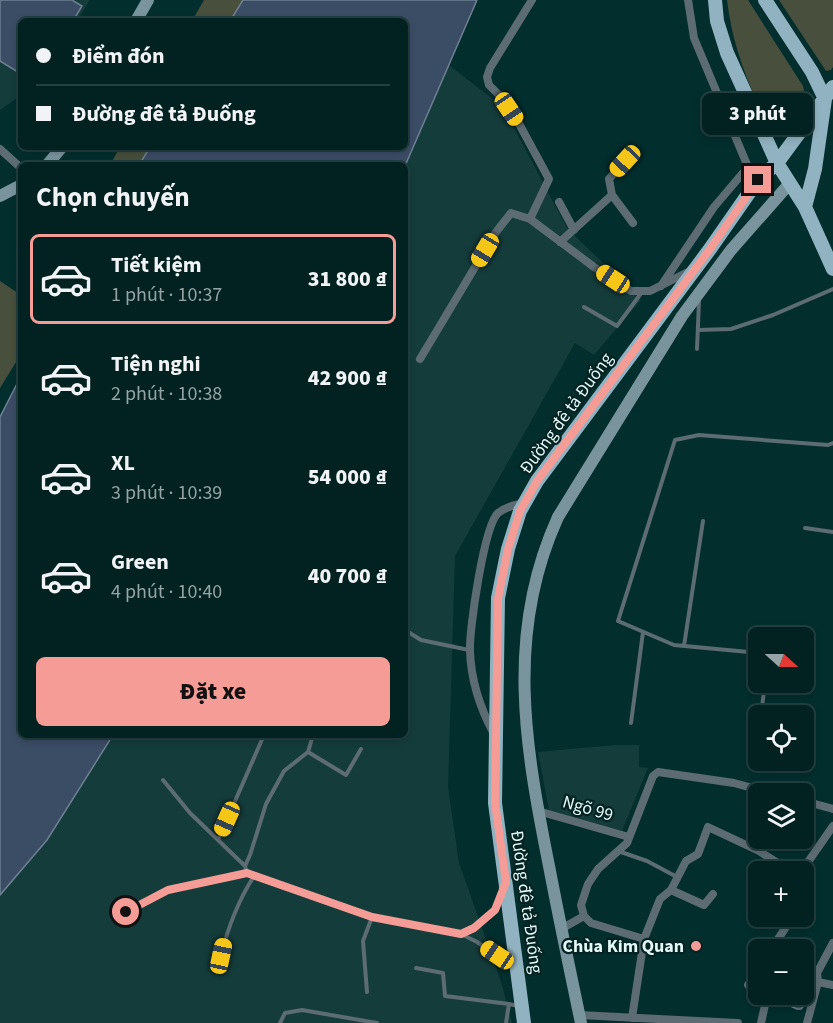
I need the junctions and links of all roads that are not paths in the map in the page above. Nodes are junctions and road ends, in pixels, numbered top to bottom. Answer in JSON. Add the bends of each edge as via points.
{"nodes":[{"id":1,"x":148,"y":0,"type":"edge"},
{"id":2,"x":532,"y":0,"type":"edge"},
{"id":3,"x":686,"y":0,"type":"edge"},
{"id":4,"x":715,"y":0,"type":"edge"},
{"id":5,"x":765,"y":0,"type":"edge"},
{"id":6,"x":138,"y":18,"type":"edge"},
{"id":7,"x":829,"y":93,"type":"edge"},
{"id":8,"x":0,"y":149,"type":"edge"},
{"id":9,"x":60,"y":150,"type":"edge"},
{"id":10,"x":625,"y":161,"type":"dead end"},
{"id":11,"x":50,"y":162,"type":"edge"},
{"id":12,"x":777,"y":163,"type":"junction"},
{"id":13,"x":18,"y":165,"type":"edge"},
{"id":14,"x":748,"y":167,"type":"junction"},
{"id":15,"x":758,"y":180,"type":"junction"},
{"id":16,"x":790,"y":183,"type":"junction"},
{"id":17,"x":18,"y":187,"type":"edge"},
{"id":18,"x":612,"y":195,"type":"junction"},
{"id":19,"x":0,"y":196,"type":"edge"},
{"id":20,"x":559,"y":202,"type":"dead end"},
{"id":21,"x":805,"y":207,"type":"junction"},
{"id":22,"x":530,"y":219,"type":"junction"},
{"id":23,"x":633,"y":223,"type":"dead end"},
{"id":24,"x":574,"y":230,"type":"junction"},
{"id":25,"x":560,"y":242,"type":"junction"},
{"id":26,"x":694,"y":269,"type":"junction"},
{"id":27,"x":833,"y":269,"type":"edge"},
{"id":28,"x":660,"y":286,"type":"junction"},
{"id":29,"x":833,"y":289,"type":"edge"},
{"id":30,"x":642,"y":291,"type":"junction"},
{"id":31,"x":699,"y":292,"type":"junction"},
{"id":32,"x":584,"y":307,"type":"dead end"},
{"id":33,"x":698,"y":330,"type":"junction"},
{"id":34,"x":697,"y":349,"type":"dead end"},
{"id":35,"x":420,"y":360,"type":"dead end"},
{"id":36,"x":833,"y":443,"type":"edge"},
{"id":37,"x":524,"y":503,"type":"junction"},
{"id":38,"x":703,"y":521,"type":"dead end"},
{"id":39,"x":805,"y":528,"type":"dead end"},
{"id":40,"x":833,"y":532,"type":"edge"},
{"id":41,"x":408,"y":632,"type":"edge"},
{"id":42,"x":643,"y":632,"type":"junction"},
{"id":43,"x":684,"y":646,"type":"junction"},
{"id":44,"x":470,"y":650,"type":"junction"},
{"id":45,"x":748,"y":652,"type":"edge"},
{"id":46,"x":631,"y":723,"type":"dead end"},
{"id":47,"x":263,"y":738,"type":"edge"},
{"id":48,"x":312,"y":738,"type":"edge"},
{"id":49,"x":496,"y":738,"type":"junction"},
{"id":50,"x":361,"y":749,"type":"dead end"},
{"id":51,"x":308,"y":752,"type":"junction"},
{"id":52,"x":163,"y":780,"type":"dead end"},
{"id":53,"x":748,"y":787,"type":"edge"},
{"id":54,"x":814,"y":804,"type":"edge"},
{"id":55,"x":833,"y":809,"type":"edge"},
{"id":56,"x":538,"y":812,"type":"junction"},
{"id":57,"x":833,"y":826,"type":"edge"},
{"id":58,"x":629,"y":837,"type":"junction"},
{"id":59,"x":218,"y":840,"type":"junction"},
{"id":60,"x":618,"y":851,"type":"junction"},
{"id":61,"x":775,"y":861,"type":"edge"},
{"id":62,"x":809,"y":861,"type":"edge"},
{"id":63,"x":245,"y":866,"type":"junction"},
{"id":64,"x":247,"y":873,"type":"junction"},
{"id":65,"x":254,"y":876,"type":"junction"},
{"id":66,"x":678,"y":877,"type":"junction"},
{"id":67,"x":506,"y":882,"type":"junction"},
{"id":68,"x":671,"y":890,"type":"junction"},
{"id":69,"x":713,"y":894,"type":"dead end"},
{"id":70,"x":126,"y":912,"type":"dead end"},
{"id":71,"x":584,"y":916,"type":"junction"},
{"id":72,"x":372,"y":917,"type":"junction"},
{"id":73,"x":561,"y":929,"type":"junction"},
{"id":74,"x":461,"y":934,"type":"junction"},
{"id":75,"x":644,"y":939,"type":"junction"},
{"id":76,"x":833,"y":943,"type":"edge"},
{"id":77,"x":221,"y":956,"type":"dead end"},
{"id":78,"x":416,"y":968,"type":"dead end"},
{"id":79,"x":519,"y":975,"type":"junction"},
{"id":80,"x":814,"y":976,"type":"edge"},
{"id":81,"x":817,"y":978,"type":"junction"},
{"id":82,"x":833,"y":985,"type":"edge"},
{"id":83,"x":367,"y":992,"type":"dead end"},
{"id":84,"x":516,"y":1005,"type":"junction"},
{"id":85,"x":765,"y":1005,"type":"edge"},
{"id":86,"x":632,"y":1018,"type":"junction"},
{"id":87,"x":580,"y":1019,"type":"edge"},
{"id":88,"x":280,"y":1023,"type":"edge"},
{"id":89,"x":377,"y":1023,"type":"edge"},
{"id":90,"x":506,"y":1023,"type":"edge"},
{"id":91,"x":524,"y":1023,"type":"edge"},
{"id":92,"x":530,"y":1023,"type":"edge"},
{"id":93,"x":738,"y":1023,"type":"edge"},
{"id":94,"x":760,"y":1023,"type":"edge"},
{"id":95,"x":807,"y":1023,"type":"edge"}],
"edges":[{"from":1,"to":6,"type":"street"},
{"from":2,"to":22,"type":"street","via":[[487,77],[517,120],[549,179]]},
{"from":3,"to":14,"type":"street","via":[[694,38]]},
{"from":4,"to":12,"type":"main road","via":[[727,53]]},
{"from":5,"to":7,"type":"main road"},
{"from":7,"to":12,"type":"main road","name":"Đường đê tả Đuống"},
{"from":7,"to":21,"type":"main road"},
{"from":8,"to":13,"type":"street"},
{"from":9,"to":11,"type":"street"},
{"from":10,"to":18,"type":"street","via":[[609,178]]},
{"from":12,"to":15,"type":"main road","name":"Đường đê tả Đuống"},
{"from":12,"to":16,"type":"main road"},
{"from":14,"to":15,"type":"street"},
{"from":14,"to":28,"type":"street","via":[[714,207]]},
{"from":15,"to":26,"type":"main road","name":"Đường đê tả Đuống"},
{"from":16,"to":21,"type":"main road"},
{"from":16,"to":31,"type":"street"},
{"from":17,"to":19,"type":"street"},
{"from":18,"to":23,"type":"street"},
{"from":18,"to":24,"type":"street"},
{"from":20,"to":24,"type":"street"},
{"from":21,"to":27,"type":"main road"},
{"from":22,"to":25,"type":"street"},
{"from":22,"to":35,"type":"street","via":[[512,213],[496,232]]},
{"from":24,"to":25,"type":"street"},
{"from":25,"to":30,"type":"street","via":[[631,291]]},
{"from":26,"to":28,"type":"street"},
{"from":26,"to":37,"type":"main road","name":"Đường đê tả Đuống"},
{"from":28,"to":30,"type":"street"},
{"from":29,"to":33,"type":"lane","via":[[731,329]]},
{"from":30,"to":32,"type":"lane","via":[[617,326]]},
{"from":31,"to":33,"type":"lane"},
{"from":31,"to":56,"type":"street","via":[[563,508],[540,561],[528,620],[525,694]]},
{"from":33,"to":34,"type":"lane"},
{"from":36,"to":42,"type":"lane","via":[[699,435],[675,440],[618,621]]},
{"from":37,"to":44,"type":"street","via":[[504,509],[494,519],[482,560]]},
{"from":37,"to":49,"type":"main road","name":"Đường đê tả Đuống","via":[[508,549],[498,598]]},
{"from":38,"to":43,"type":"lane"},
{"from":39,"to":40,"type":"lane"},
{"from":41,"to":44,"type":"lane","via":[[421,640]]},
{"from":42,"to":43,"type":"lane"},
{"from":42,"to":46,"type":"lane"},
{"from":43,"to":45,"type":"lane"},
{"from":44,"to":49,"type":"street","via":[[479,697]]},
{"from":47,"to":59,"type":"lane"},
{"from":48,"to":51,"type":"lane"},
{"from":49,"to":67,"type":"main road","name":"Đường đê tả Đuống","via":[[495,803]]},
{"from":50,"to":51,"type":"lane","via":[[346,775]]},
{"from":51,"to":63,"type":"lane","via":[[284,771],[266,804]]},
{"from":52,"to":59,"type":"lane"},
{"from":53,"to":58,"type":"street","via":[[658,772]]},
{"from":54,"to":55,"type":"street"},
{"from":56,"to":58,"type":"street","name":"Ngõ 99"},
{"from":56,"to":73,"type":"street"},
{"from":57,"to":62,"type":"street"},
{"from":58,"to":60,"type":"street"},
{"from":59,"to":63,"type":"lane"},
{"from":60,"to":66,"type":"lane"},
{"from":60,"to":71,"type":"street","via":[[588,884],[582,900]]},
{"from":61,"to":66,"type":"street","via":[[708,827],[698,854],[686,861]]},
{"from":63,"to":64,"type":"lane"},
{"from":64,"to":65,"type":"lane"},
{"from":64,"to":70,"type":"lane","via":[[168,890]]},
{"from":65,"to":72,"type":"lane"},
{"from":65,"to":77,"type":"lane","via":[[241,897]]},
{"from":66,"to":68,"type":"street"},
{"from":67,"to":74,"type":"lane","via":[[495,910]]},
{"from":67,"to":79,"type":"main road","name":"Đường đê tả Đuống"},
{"from":68,"to":69,"type":"street","via":[[704,905]]},
{"from":68,"to":75,"type":"street","via":[[660,899]]},
{"from":71,"to":73,"type":"street"},
{"from":71,"to":75,"type":"street","via":[[596,925]]},
{"from":72,"to":74,"type":"lane"},
{"from":72,"to":83,"type":"lane","via":[[363,941]]},
{"from":73,"to":87,"type":"street"},
{"from":74,"to":79,"type":"lane"},
{"from":75,"to":86,"type":"street"},
{"from":76,"to":81,"type":"street"},
{"from":78,"to":84,"type":"lane","via":[[443,973],[445,996]]},
{"from":79,"to":84,"type":"main road","name":"Đường đê tả Đuống"},
{"from":80,"to":81,"type":"street"},
{"from":81,"to":82,"type":"street"},
{"from":81,"to":95,"type":"street"},
{"from":84,"to":90,"type":"lane"},
{"from":84,"to":91,"type":"main road","name":"Đường đê tả Đuống"},
{"from":84,"to":92,"type":"main road"},
{"from":85,"to":94,"type":"street"},
{"from":86,"to":87,"type":"street"},
{"from":86,"to":93,"type":"street"},
{"from":88,"to":89,"type":"lane","via":[[285,1013],[302,1010]]}]}
